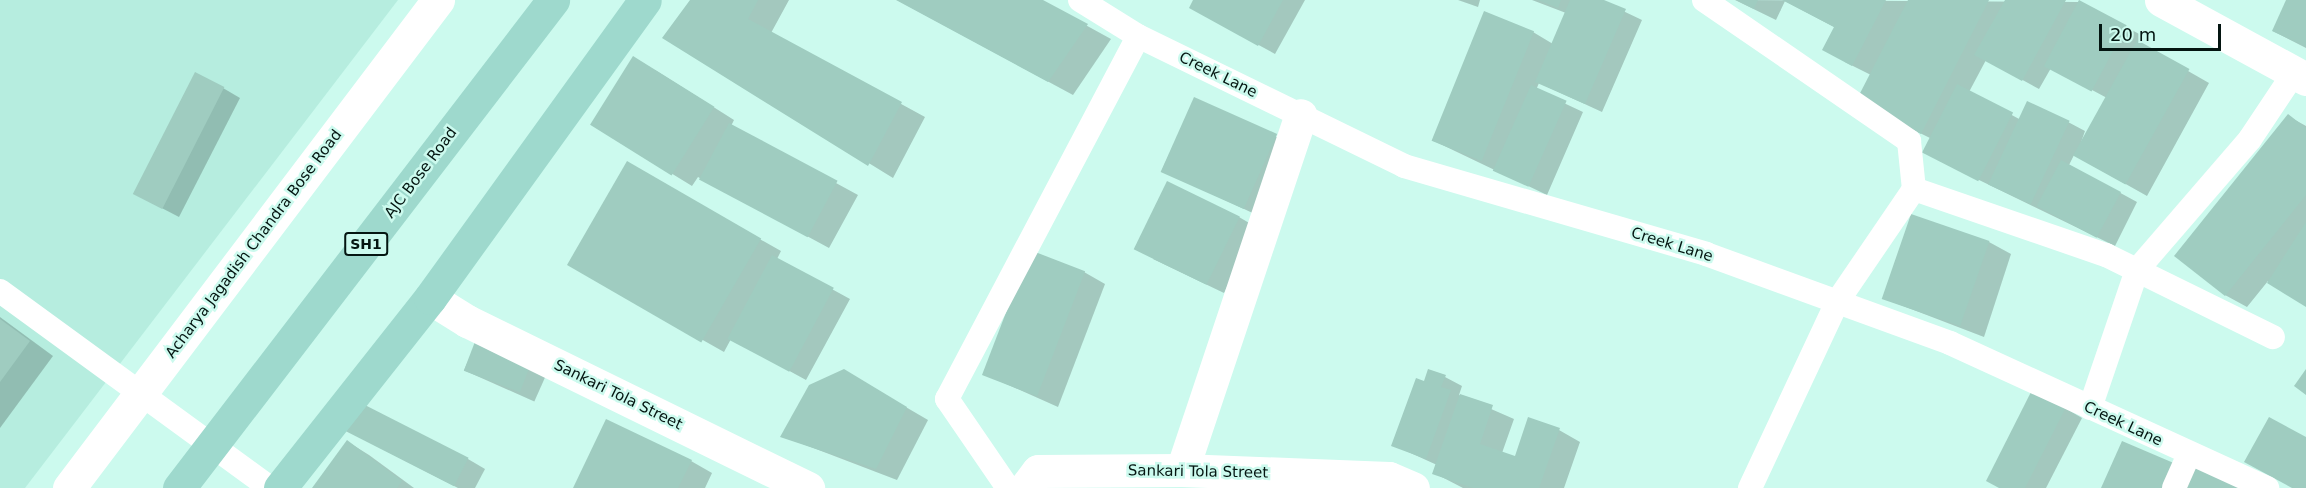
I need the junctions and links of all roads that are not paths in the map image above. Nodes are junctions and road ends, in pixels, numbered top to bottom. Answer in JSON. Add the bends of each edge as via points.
{"nodes":[{"id":1,"x":438,"y":0,"type":"edge"},
{"id":2,"x":554,"y":0,"type":"edge"},
{"id":3,"x":645,"y":0,"type":"edge"},
{"id":4,"x":1080,"y":0,"type":"edge"},
{"id":5,"x":1704,"y":0,"type":"edge"},
{"id":6,"x":2161,"y":0,"type":"edge"},
{"id":7,"x":1138,"y":36,"type":"junction"},
{"id":8,"x":2300,"y":76,"type":"edge"},
{"id":9,"x":1301,"y":115,"type":"junction"},
{"id":10,"x":1914,"y":189,"type":"junction"},
{"id":11,"x":2137,"y":270,"type":"junction"},
{"id":12,"x":0,"y":291,"type":"edge"},
{"id":13,"x":430,"y":298,"type":"junction"},
{"id":14,"x":1837,"y":302,"type":"junction"},
{"id":15,"x":2273,"y":337,"type":"dead end"},
{"id":16,"x":141,"y":393,"type":"junction"},
{"id":17,"x":2090,"y":408,"type":"junction"},
{"id":18,"x":213,"y":444,"type":"junction"},
{"id":19,"x":2189,"y":454,"type":"junction"},
{"id":20,"x":1182,"y":470,"type":"junction"},
{"id":21,"x":69,"y":488,"type":"edge"},
{"id":22,"x":179,"y":488,"type":"edge"},
{"id":23,"x":270,"y":488,"type":"edge"},
{"id":24,"x":279,"y":488,"type":"edge"},
{"id":25,"x":808,"y":488,"type":"edge"},
{"id":26,"x":1008,"y":488,"type":"edge"},
{"id":27,"x":1025,"y":488,"type":"edge"},
{"id":28,"x":1413,"y":488,"type":"edge"},
{"id":29,"x":1750,"y":488,"type":"edge"},
{"id":30,"x":2174,"y":488,"type":"edge"},
{"id":31,"x":2267,"y":488,"type":"edge"}],
"edges":[{"from":1,"to":16,"type":"street","name":"Acharya Jagadish Chandra Bose Road"},
{"from":2,"to":18,"type":"main road","name":"AJC Bose Road","number":"SH1"},
{"from":3,"to":13,"type":"main road"},
{"from":4,"to":7,"type":"lane","name":"Creek Lane"},
{"from":5,"to":10,"type":"lane","via":[[1910,141]]},
{"from":6,"to":8,"type":"street"},
{"from":7,"to":9,"type":"lane","name":"Creek Lane"},
{"from":7,"to":26,"type":"lane","via":[[947,399]]},
{"from":8,"to":11,"type":"lane"},
{"from":9,"to":14,"type":"lane","name":"Creek Lane","via":[[1404,166],[1706,255]]},
{"from":9,"to":20,"type":"street"},
{"from":10,"to":11,"type":"lane"},
{"from":10,"to":14,"type":"lane"},
{"from":11,"to":15,"type":"lane"},
{"from":11,"to":17,"type":"lane"},
{"from":12,"to":16,"type":"lane"},
{"from":13,"to":24,"type":"main road"},
{"from":13,"to":25,"type":"street","name":"Sankari Tola Street"},
{"from":14,"to":17,"type":"lane","name":"Creek Lane","via":[[1950,343]]},
{"from":14,"to":29,"type":"lane"},
{"from":16,"to":18,"type":"lane"},
{"from":16,"to":21,"type":"street","name":"Acharya Jagadish Chandra Bose Road"},
{"from":17,"to":19,"type":"lane","name":"Creek Lane"},
{"from":18,"to":22,"type":"main road","name":"AJC Bose Road","number":"SH1"},
{"from":18,"to":23,"type":"lane"},
{"from":19,"to":30,"type":"lane"},
{"from":19,"to":31,"type":"lane","name":"Creek Lane"},
{"from":20,"to":27,"type":"street","name":"Sankari Tola Street","via":[[1038,471]]},
{"from":20,"to":28,"type":"street","name":"Sankari Tola Street","via":[[1389,478]]}]}
